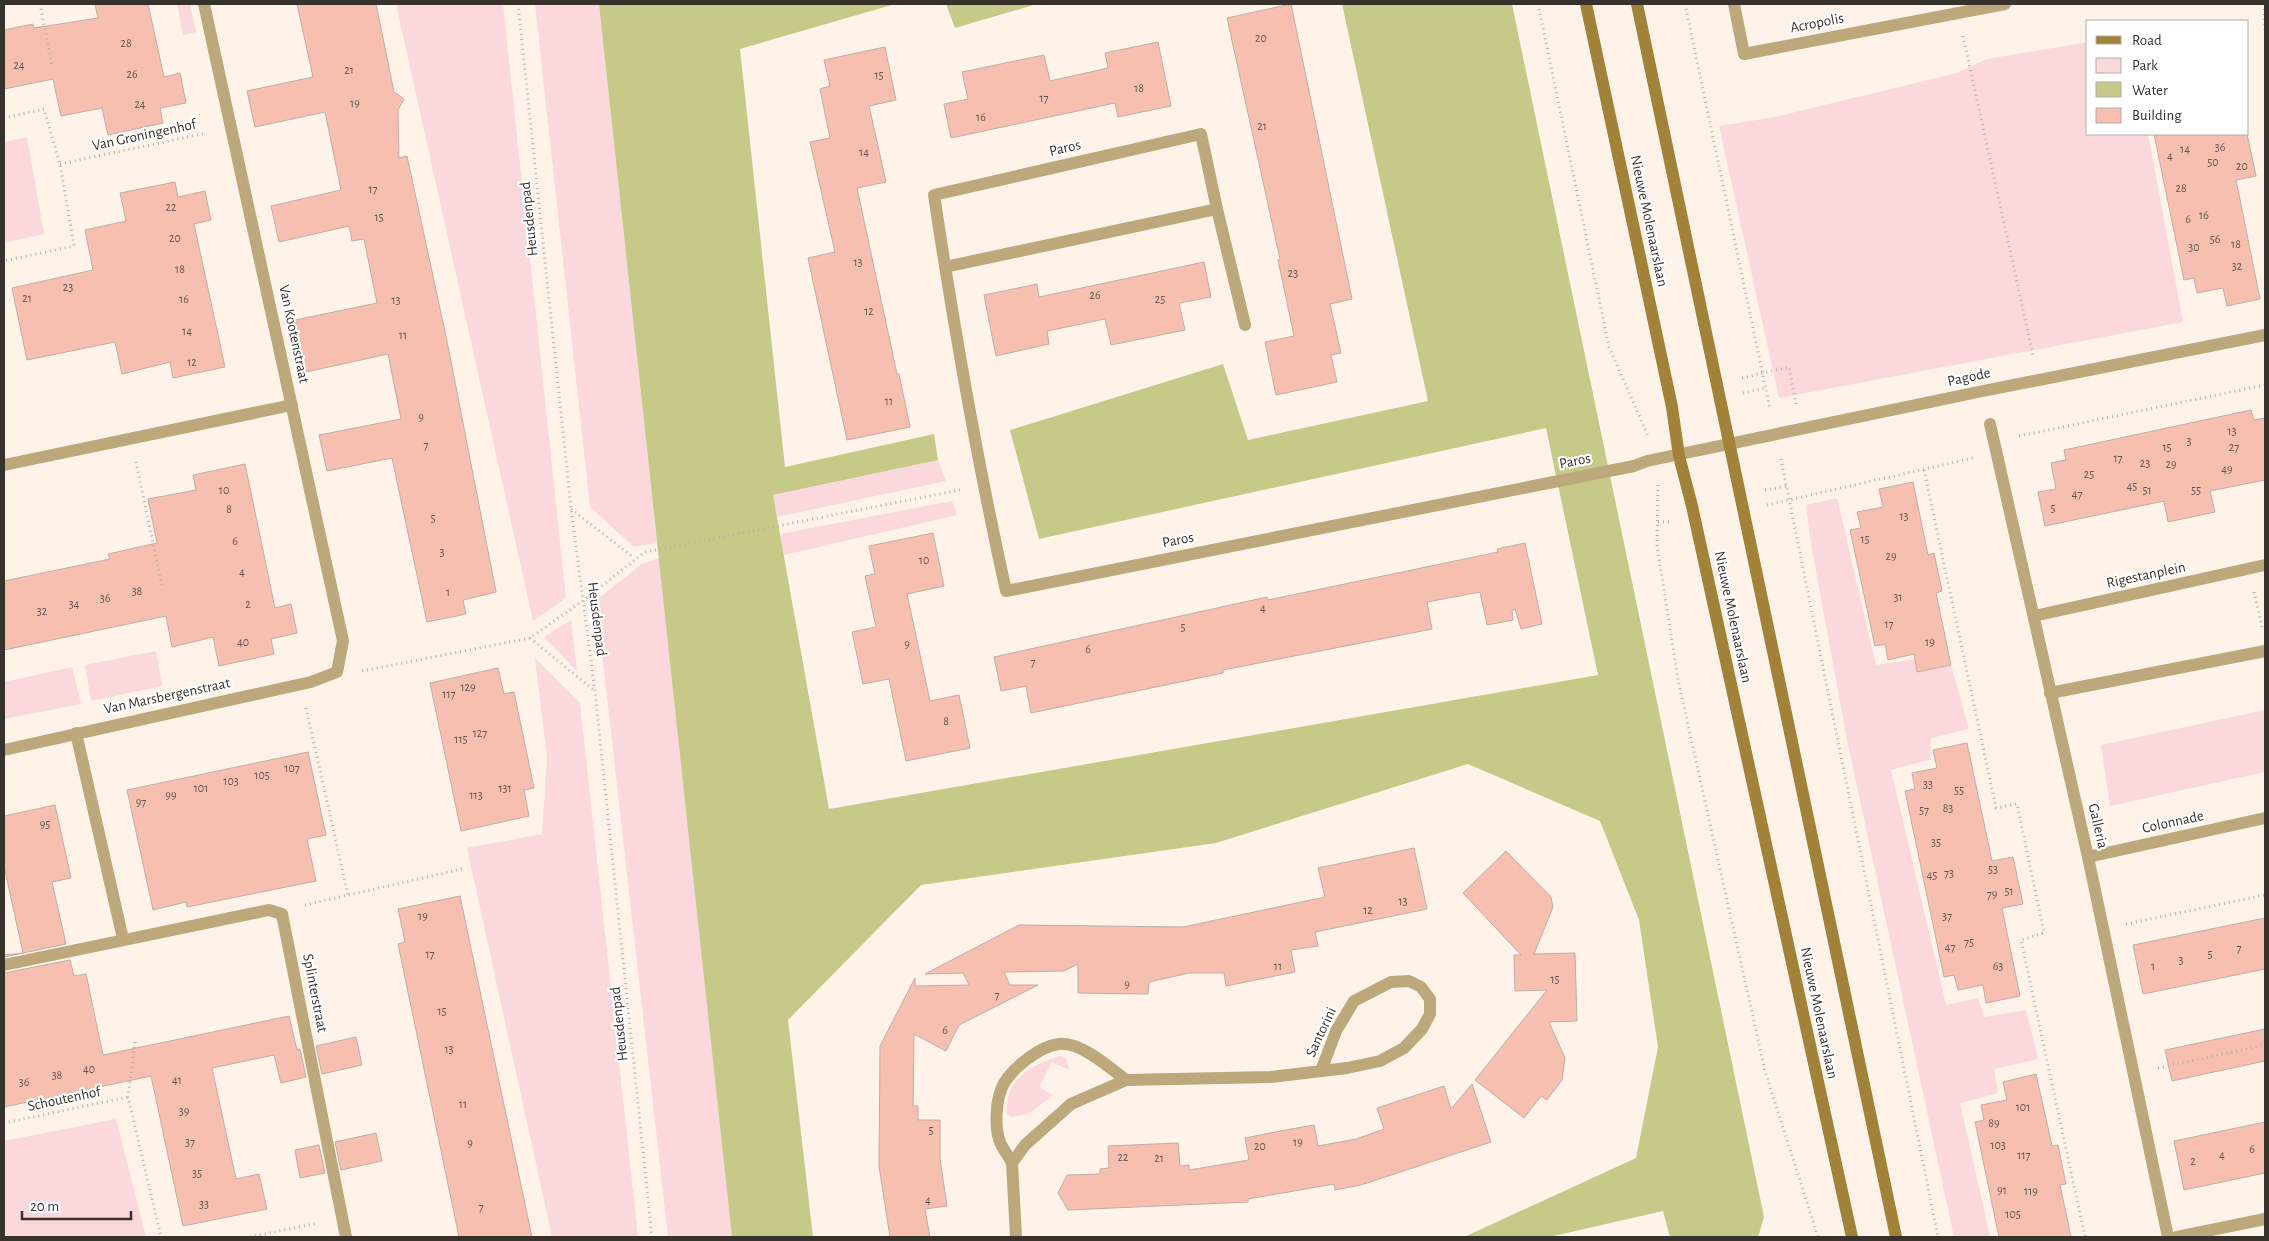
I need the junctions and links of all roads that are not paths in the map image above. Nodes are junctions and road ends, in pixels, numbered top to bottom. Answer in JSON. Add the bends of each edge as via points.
{"nodes":[{"id":1,"x":204,"y":4,"type":"edge"},
{"id":2,"x":1586,"y":4,"type":"edge"},
{"id":3,"x":1637,"y":4,"type":"edge"},
{"id":4,"x":1734,"y":4,"type":"edge"},
{"id":5,"x":2005,"y":4,"type":"edge"},
{"id":6,"x":1216,"y":209,"type":"junction"},
{"id":7,"x":945,"y":267,"type":"junction"},
{"id":8,"x":1245,"y":325,"type":"dead end"},
{"id":9,"x":2265,"y":335,"type":"edge"},
{"id":10,"x":292,"y":405,"type":"junction"},
{"id":11,"x":1990,"y":424,"type":"dead end"},
{"id":12,"x":1729,"y":445,"type":"junction"},
{"id":13,"x":1679,"y":456,"type":"junction"},
{"id":14,"x":4,"y":465,"type":"edge"},
{"id":15,"x":2265,"y":565,"type":"edge"},
{"id":16,"x":2034,"y":616,"type":"junction"},
{"id":17,"x":2265,"y":651,"type":"edge"},
{"id":18,"x":337,"y":672,"type":"joint"},
{"id":19,"x":2050,"y":693,"type":"junction"},
{"id":20,"x":76,"y":733,"type":"junction"},
{"id":21,"x":4,"y":750,"type":"edge"},
{"id":22,"x":2265,"y":818,"type":"edge"},
{"id":23,"x":2088,"y":857,"type":"junction"},
{"id":24,"x":124,"y":938,"type":"junction"},
{"id":25,"x":4,"y":965,"type":"edge"},
{"id":26,"x":1321,"y":1071,"type":"junction"},
{"id":27,"x":1126,"y":1080,"type":"junction"},
{"id":28,"x":1012,"y":1163,"type":"junction"},
{"id":29,"x":2265,"y":1219,"type":"edge"},
{"id":30,"x":346,"y":1237,"type":"edge"},
{"id":31,"x":1016,"y":1237,"type":"edge"},
{"id":32,"x":1852,"y":1237,"type":"edge"},
{"id":33,"x":1896,"y":1237,"type":"edge"},
{"id":34,"x":2168,"y":1237,"type":"edge"},
{"id":35,"x":2176,"y":1237,"type":"edge"}],
"edges":[{"from":1,"to":10,"type":"street","name":"Van Kootenstraat"},
{"from":2,"to":13,"type":"street","name":"Nieuwe Molenaarslaan","via":[[1672,407]]},
{"from":3,"to":12,"type":"street","name":"Nieuwe Molenaarslaan"},
{"from":4,"to":5,"type":"street","name":"Acropolis","via":[[1744,54]]},
{"from":6,"to":7,"type":"street"},
{"from":6,"to":7,"type":"street","name":"Paros","via":[[1201,134],[934,194]]},
{"from":6,"to":8,"type":"street","name":"Paros"},
{"from":7,"to":13,"type":"street","name":"Paros","via":[[983,486],[1006,591]]},
{"from":9,"to":12,"type":"street","name":"Pagode"},
{"from":10,"to":14,"type":"street"},
{"from":10,"to":18,"type":"street","name":"Van Kootenstraat","via":[[343,641]]},
{"from":11,"to":16,"type":"street","name":"Galleria"},
{"from":12,"to":13,"type":"street","name":"Pagode"},
{"from":12,"to":33,"type":"street","name":"Nieuwe Molenaarslaan"},
{"from":13,"to":32,"type":"street","name":"Nieuwe Molenaarslaan"},
{"from":15,"to":16,"type":"street","name":"Rigestanplein"},
{"from":16,"to":19,"type":"street","name":"Galleria"},
{"from":17,"to":19,"type":"street"},
{"from":18,"to":20,"type":"street","name":"Van Marsbergenstraat","via":[[301,684]]},
{"from":19,"to":23,"type":"street","name":"Galleria"},
{"from":20,"to":21,"type":"street","name":"Van Marsbergenstraat"},
{"from":20,"to":24,"type":"street"},
{"from":22,"to":23,"type":"street","name":"Colonnade"},
{"from":23,"to":34,"type":"street","name":"Galleria"},
{"from":24,"to":25,"type":"street"},
{"from":24,"to":30,"type":"street","name":"Splinterstraat","via":[[269,910],[282,914]]},
{"from":26,"to":26,"type":"street","name":"Santorini","via":[[1380,1061],[1404,1048],[1422,1029],[1430,1014],[1430,999],[1421,987],[1409,981],[1391,982],[1354,1001],[1336,1031]]},
{"from":26,"to":27,"type":"street","name":"Santorini","via":[[1271,1077]]},
{"from":27,"to":28,"type":"street","name":"Santorini","via":[[1071,1104],[1025,1145]]},
{"from":27,"to":28,"type":"street","via":[[1075,1046],[1060,1044],[1028,1058],[1001,1088],[997,1109],[999,1139]]},
{"from":28,"to":31,"type":"street"},
{"from":29,"to":35,"type":"street"}]}
